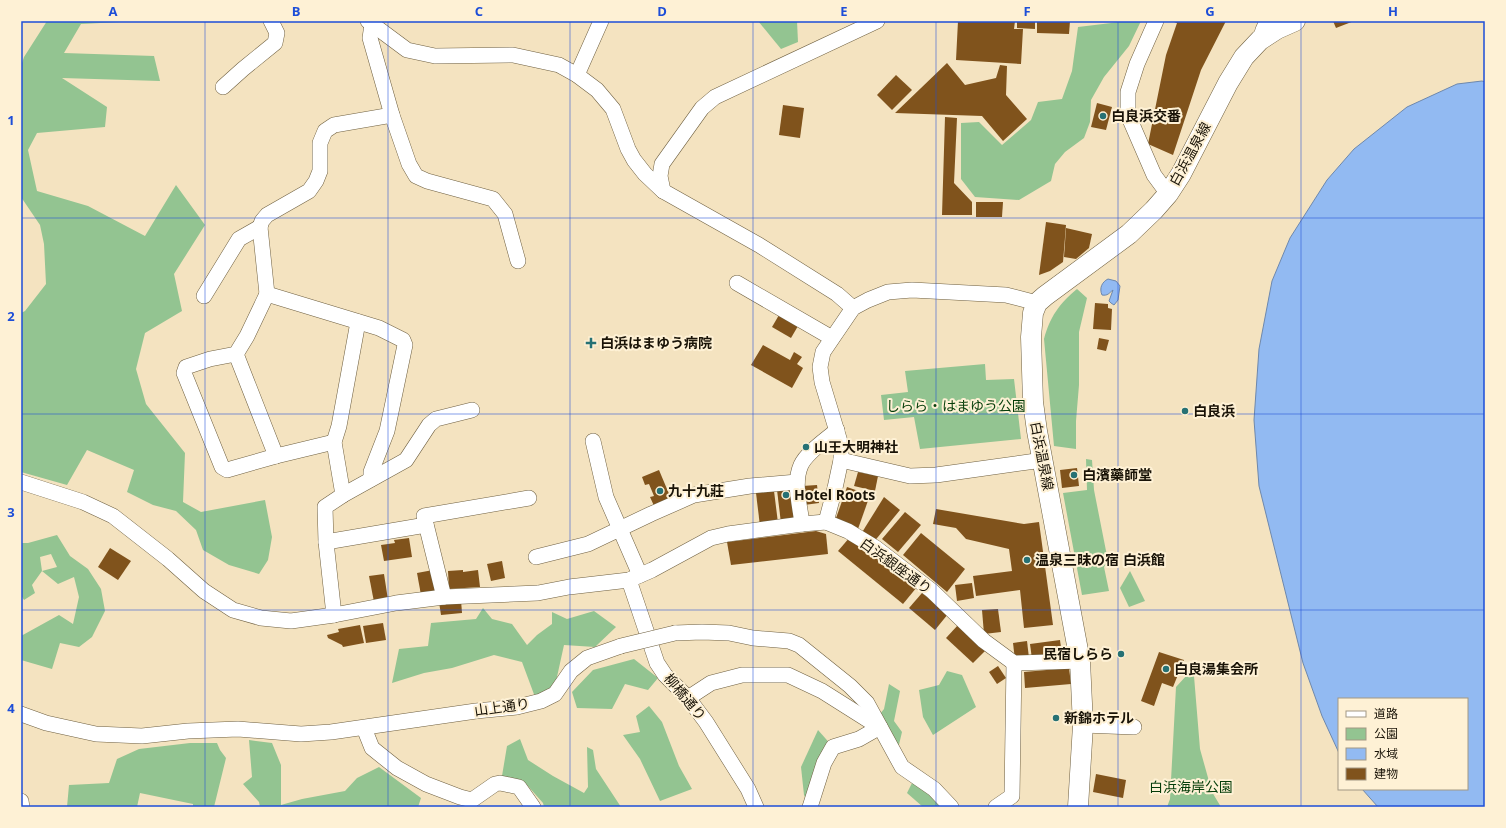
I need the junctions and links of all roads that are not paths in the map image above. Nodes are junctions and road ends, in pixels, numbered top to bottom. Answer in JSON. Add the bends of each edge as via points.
{"nodes":[{"id":1,"x":271,"y":21,"type":"edge"},
{"id":2,"x":601,"y":21,"type":"edge"},
{"id":3,"x":877,"y":21,"type":"edge"},
{"id":4,"x":1156,"y":21,"type":"edge"},
{"id":5,"x":1267,"y":21,"type":"edge"},
{"id":6,"x":1295,"y":21,"type":"edge"},
{"id":7,"x":370,"y":23,"type":"edge"},
{"id":8,"x":1260,"y":40,"type":"junction"},
{"id":9,"x":577,"y":75,"type":"junction"},
{"id":10,"x":223,"y":87,"type":"dead end"},
{"id":11,"x":392,"y":114,"type":"junction"},
{"id":12,"x":634,"y":160,"type":"junction"},
{"id":13,"x":662,"y":164,"type":"junction"},
{"id":14,"x":662,"y":191,"type":"junction"},
{"id":15,"x":1168,"y":194,"type":"junction"},
{"id":16,"x":260,"y":228,"type":"junction"},
{"id":17,"x":518,"y":260,"type":"dead end"},
{"id":18,"x":737,"y":283,"type":"dead end"},
{"id":19,"x":267,"y":294,"type":"junction"},
{"id":20,"x":204,"y":296,"type":"dead end"},
{"id":21,"x":1038,"y":303,"type":"junction"},
{"id":22,"x":853,"y":308,"type":"junction"},
{"id":23,"x":358,"y":322,"type":"junction"},
{"id":24,"x":832,"y":338,"type":"junction"},
{"id":25,"x":236,"y":354,"type":"junction"},
{"id":26,"x":472,"y":410,"type":"dead end"},
{"id":27,"x":837,"y":430,"type":"junction"},
{"id":28,"x":593,"y":441,"type":"dead end"},
{"id":29,"x":334,"y":442,"type":"junction"},
{"id":30,"x":276,"y":456,"type":"junction"},
{"id":31,"x":841,"y":460,"type":"junction"},
{"id":32,"x":1043,"y":460,"type":"junction"},
{"id":33,"x":371,"y":479,"type":"junction"},
{"id":34,"x":21,"y":482,"type":"edge"},
{"id":35,"x":797,"y":482,"type":"junction"},
{"id":36,"x":343,"y":494,"type":"junction"},
{"id":37,"x":529,"y":498,"type":"dead end"},
{"id":38,"x":826,"y":522,"type":"junction"},
{"id":39,"x":802,"y":524,"type":"junction"},
{"id":40,"x":426,"y":525,"type":"junction"},
{"id":41,"x":619,"y":528,"type":"junction"},
{"id":42,"x":326,"y":542,"type":"junction"},
{"id":43,"x":536,"y":557,"type":"dead end"},
{"id":44,"x":634,"y":578,"type":"junction"},
{"id":45,"x":444,"y":597,"type":"junction"},
{"id":46,"x":334,"y":615,"type":"junction"},
{"id":47,"x":1080,"y":661,"type":"junction"},
{"id":48,"x":1014,"y":663,"type":"junction"},
{"id":49,"x":688,"y":698,"type":"junction"},
{"id":50,"x":21,"y":714,"type":"edge"},
{"id":51,"x":1083,"y":725,"type":"junction"},
{"id":52,"x":880,"y":727,"type":"junction"},
{"id":53,"x":1134,"y":727,"type":"dead end"},
{"id":54,"x":364,"y":728,"type":"junction"},
{"id":55,"x":21,"y":802,"type":"edge"},
{"id":56,"x":22,"y":807,"type":"edge"},
{"id":57,"x":533,"y":807,"type":"edge"},
{"id":58,"x":756,"y":807,"type":"edge"},
{"id":59,"x":810,"y":807,"type":"edge"},
{"id":60,"x":951,"y":807,"type":"edge"},
{"id":61,"x":996,"y":807,"type":"edge"},
{"id":62,"x":1078,"y":807,"type":"edge"}],
"edges":[{"from":1,"to":10,"type":"street","via":[[277,33],[275,44],[242,68]]},
{"from":2,"to":9,"type":"street"},
{"from":3,"to":13,"type":"street","via":[[715,97],[702,108]]},
{"from":4,"to":15,"type":"street","via":[[1128,92],[1128,115],[1154,176]]},
{"from":5,"to":8,"type":"street"},
{"from":6,"to":8,"type":"main road","name":"白浜温泉線"},
{"from":7,"to":9,"type":"street","via":[[407,50],[435,56],[513,55],[559,65]]},
{"from":7,"to":11,"type":"street","via":[[370,38]]},
{"from":8,"to":15,"type":"main road","name":"白浜温泉線","via":[[1244,58],[1228,83],[1182,174]]},
{"from":9,"to":12,"type":"street","via":[[596,90],[613,110]]},
{"from":11,"to":16,"type":"street","via":[[334,125],[325,132],[320,143],[320,171],[316,181],[309,191],[267,215]]},
{"from":11,"to":17,"type":"street","via":[[409,164],[416,176],[493,199],[505,214]]},
{"from":12,"to":13,"type":"street"},
{"from":12,"to":14,"type":"street"},
{"from":13,"to":14,"type":"street"},
{"from":14,"to":22,"type":"street","via":[[759,245],[837,294]]},
{"from":15,"to":21,"type":"main road","name":"白浜温泉線","via":[[1146,220]]},
{"from":16,"to":19,"type":"street"},
{"from":16,"to":20,"type":"street","via":[[239,238]]},
{"from":18,"to":24,"type":"street"},
{"from":19,"to":23,"type":"street"},
{"from":19,"to":25,"type":"street"},
{"from":21,"to":22,"type":"street","via":[[1006,295],[912,290],[888,292]]},
{"from":21,"to":32,"type":"main road","name":"白浜温泉線","via":[[1031,327],[1031,370],[1033,402]]},
{"from":22,"to":24,"type":"street"},
{"from":23,"to":29,"type":"street"},
{"from":23,"to":33,"type":"street","via":[[379,328],[403,340],[405,345],[387,431],[371,472]]},
{"from":24,"to":27,"type":"street","via":[[823,352],[820,367]]},
{"from":25,"to":30,"type":"street"},
{"from":25,"to":30,"type":"street","via":[[186,367],[184,373],[222,467],[227,470]]},
{"from":26,"to":33,"type":"street","via":[[436,419],[429,425],[406,460]]},
{"from":27,"to":31,"type":"street"},
{"from":27,"to":35,"type":"street","via":[[802,464]]},
{"from":28,"to":41,"type":"street","name":"柳橋通り","via":[[606,497]]},
{"from":29,"to":30,"type":"street"},
{"from":29,"to":36,"type":"street"},
{"from":31,"to":32,"type":"street","via":[[910,476],[936,475]]},
{"from":31,"to":38,"type":"street"},
{"from":32,"to":47,"type":"main road","name":"白浜温泉線"},
{"from":33,"to":36,"type":"street"},
{"from":34,"to":46,"type":"street","name":"白浜銀座通り","via":[[83,502],[113,516],[204,591],[233,610],[260,618],[291,621]]},
{"from":35,"to":39,"type":"street"},
{"from":35,"to":41,"type":"street","via":[[750,486],[694,496]]},
{"from":36,"to":42,"type":"street","via":[[325,507]]},
{"from":37,"to":40,"type":"street","via":[[424,516]]},
{"from":38,"to":39,"type":"street","name":"白浜銀座通り"},
{"from":38,"to":48,"type":"street","name":"白浜銀座通り","via":[[848,531],[876,548],[932,591],[984,640]]},
{"from":39,"to":44,"type":"street","name":"白浜銀座通り","via":[[711,538]]},
{"from":40,"to":42,"type":"street"},
{"from":40,"to":45,"type":"street"},
{"from":41,"to":43,"type":"street","via":[[588,544]]},
{"from":41,"to":44,"type":"street","name":"柳橋通り"},
{"from":42,"to":46,"type":"street"},
{"from":44,"to":45,"type":"street","name":"白浜銀座通り","via":[[538,593]]},
{"from":44,"to":49,"type":"street","name":"柳橋通り","via":[[640,612],[657,663]]},
{"from":45,"to":46,"type":"street","name":"白浜銀座通り"},
{"from":47,"to":48,"type":"street"},
{"from":47,"to":51,"type":"main road","name":"白浜温泉線"},
{"from":48,"to":61,"type":"street","via":[[1012,796]]},
{"from":49,"to":52,"type":"street","via":[[712,683],[742,675],[788,675],[822,691]]},
{"from":49,"to":58,"type":"street","name":"柳橋通り","via":[[748,789]]},
{"from":50,"to":54,"type":"street","name":"山上通り","via":[[46,723],[96,734],[142,736],[238,729],[301,734]]},
{"from":51,"to":53,"type":"street"},
{"from":51,"to":62,"type":"main road","name":"白浜温泉線"},
{"from":52,"to":54,"type":"street","name":"山上通り","bridge":true,"via":[[867,703],[799,645],[789,641],[702,632],[675,633],[621,646],[587,658],[571,671],[555,694],[541,701],[517,707]]},
{"from":52,"to":59,"type":"street","via":[[859,739],[833,747],[824,763]]},
{"from":52,"to":60,"type":"street","name":"山上通り","via":[[902,767],[934,789]]},
{"from":54,"to":57,"type":"street","via":[[372,748],[397,768],[426,784],[460,798],[472,800],[500,782],[519,787]]},
{"from":55,"to":56,"type":"street"}]}
